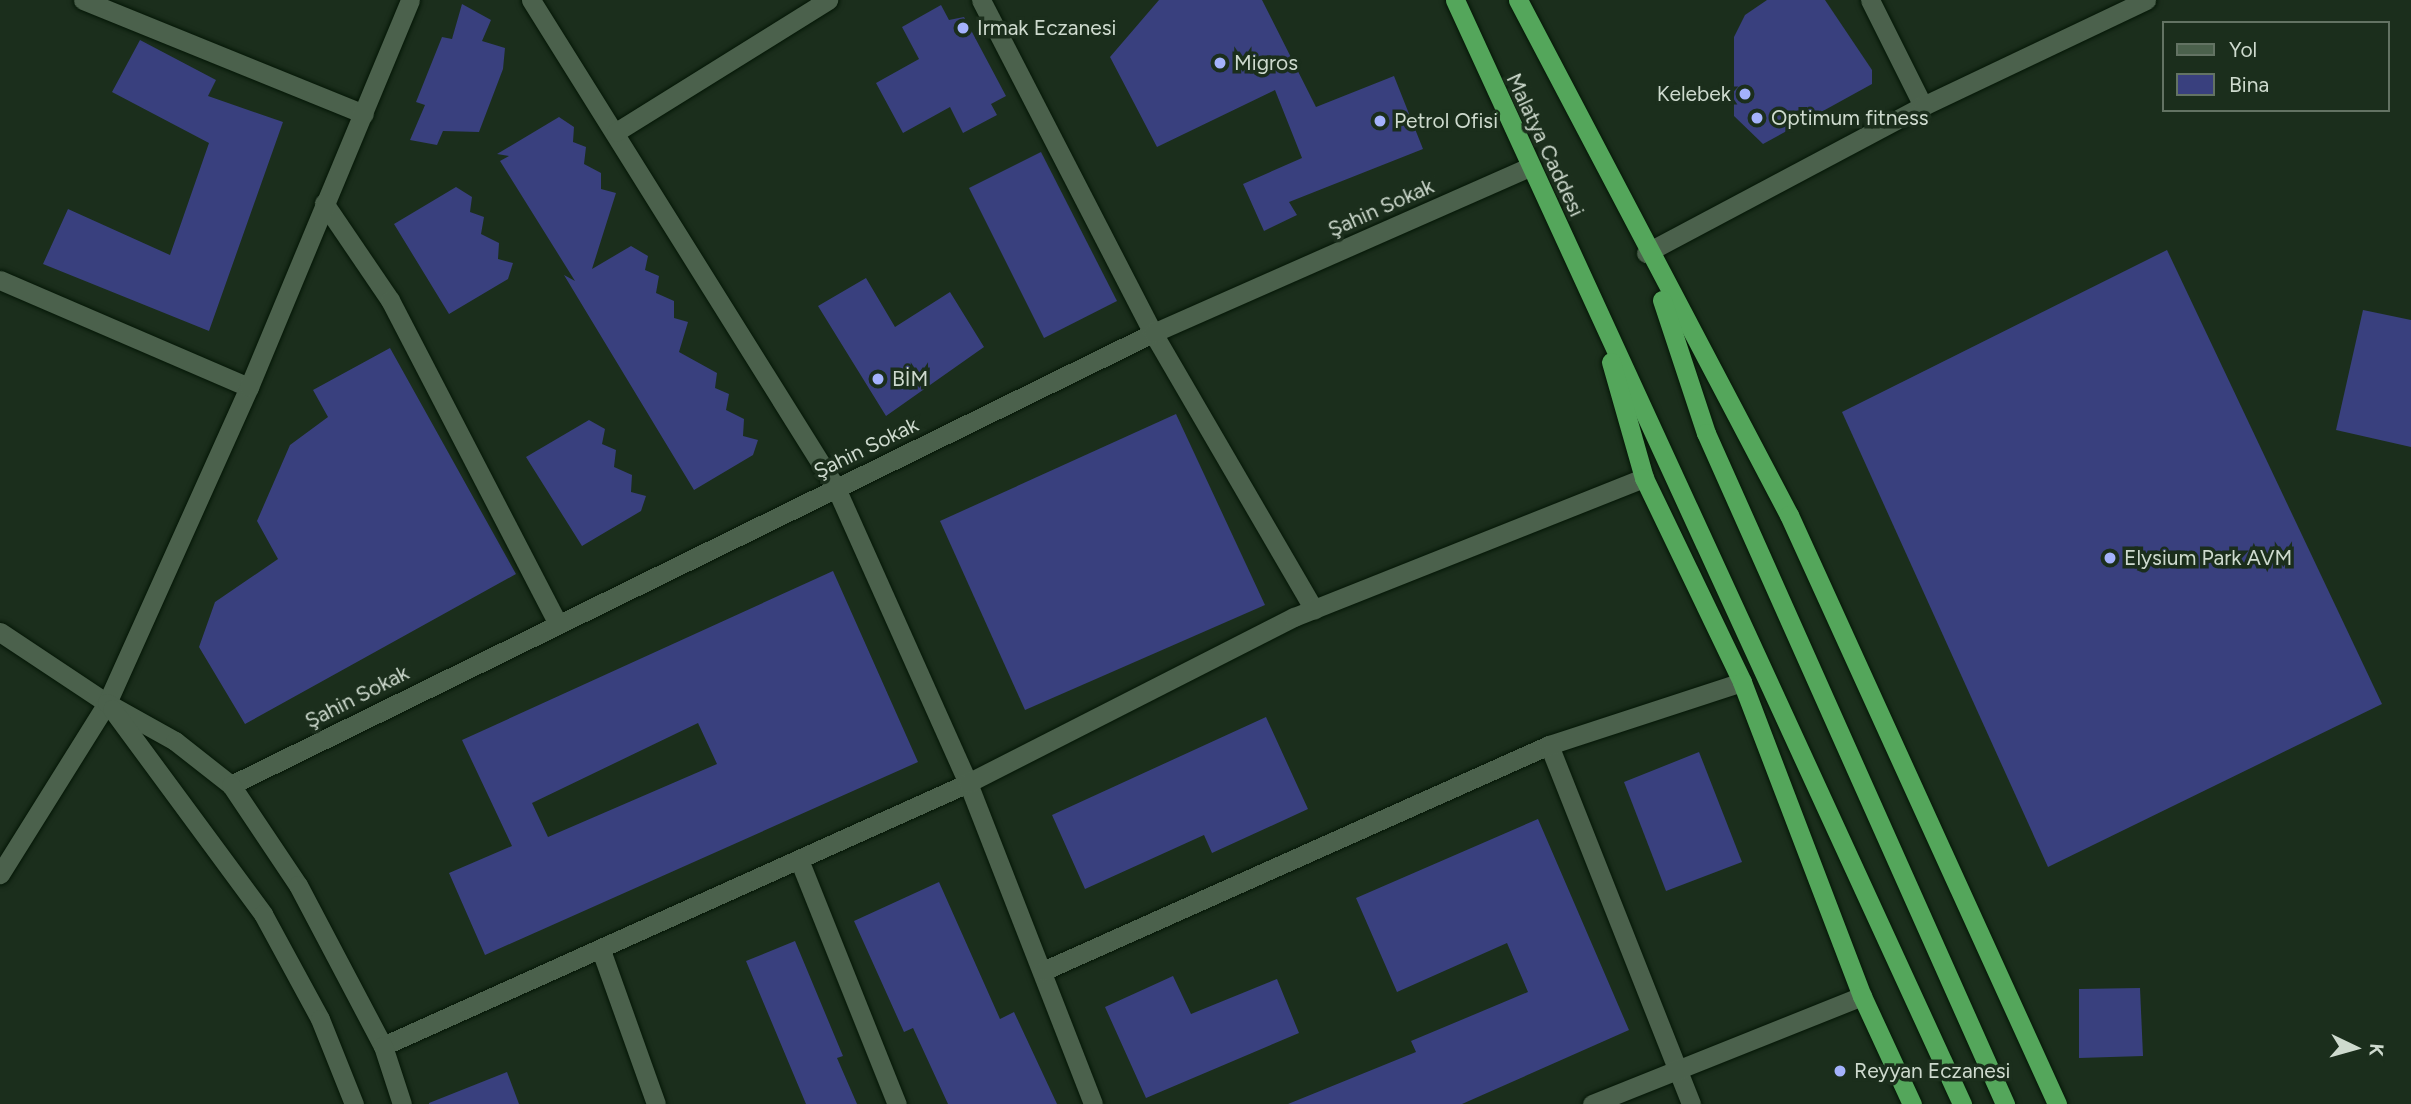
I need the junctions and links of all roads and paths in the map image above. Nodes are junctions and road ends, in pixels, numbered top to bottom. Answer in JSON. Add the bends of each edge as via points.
{"nodes":[{"id":1,"x":83,"y":0,"type":"edge"},
{"id":2,"x":410,"y":0,"type":"edge"},
{"id":3,"x":531,"y":0,"type":"edge"},
{"id":4,"x":828,"y":0,"type":"edge"},
{"id":5,"x":981,"y":0,"type":"edge"},
{"id":6,"x":1455,"y":0,"type":"edge"},
{"id":7,"x":1518,"y":0,"type":"edge"},
{"id":8,"x":1870,"y":0,"type":"edge"},
{"id":9,"x":2146,"y":0,"type":"edge"},
{"id":10,"x":1923,"y":106,"type":"junction"},
{"id":11,"x":363,"y":114,"type":"junction"},
{"id":12,"x":616,"y":132,"type":"junction"},
{"id":13,"x":1529,"y":167,"type":"junction"},
{"id":14,"x":324,"y":203,"type":"junction"},
{"id":15,"x":1646,"y":253,"type":"junction"},
{"id":16,"x":0,"y":280,"type":"edge"},
{"id":17,"x":1595,"y":307,"type":"junction"},
{"id":18,"x":1153,"y":334,"type":"junction"},
{"id":19,"x":248,"y":387,"type":"junction"},
{"id":20,"x":1644,"y":478,"type":"junction"},
{"id":21,"x":836,"y":488,"type":"junction"},
{"id":22,"x":1314,"y":610,"type":"junction"},
{"id":23,"x":557,"y":622,"type":"junction"},
{"id":24,"x":0,"y":632,"type":"edge"},
{"id":25,"x":1741,"y":682,"type":"junction"},
{"id":26,"x":107,"y":703,"type":"junction"},
{"id":27,"x":1549,"y":745,"type":"junction"},
{"id":28,"x":968,"y":783,"type":"junction"},
{"id":29,"x":231,"y":785,"type":"junction"},
{"id":30,"x":800,"y":862,"type":"junction"},
{"id":31,"x":0,"y":874,"type":"edge"},
{"id":32,"x":602,"y":953,"type":"junction"},
{"id":33,"x":1043,"y":971,"type":"junction"},
{"id":34,"x":1862,"y":996,"type":"junction"},
{"id":35,"x":383,"y":1046,"type":"junction"},
{"id":36,"x":1676,"y":1069,"type":"junction"},
{"id":37,"x":354,"y":1104,"type":"edge"},
{"id":38,"x":402,"y":1104,"type":"edge"},
{"id":39,"x":656,"y":1104,"type":"edge"},
{"id":40,"x":897,"y":1104,"type":"edge"},
{"id":41,"x":1093,"y":1104,"type":"edge"},
{"id":42,"x":1592,"y":1104,"type":"edge"},
{"id":43,"x":1691,"y":1104,"type":"edge"},
{"id":44,"x":1912,"y":1104,"type":"edge"},
{"id":45,"x":1962,"y":1104,"type":"edge"},
{"id":46,"x":2005,"y":1104,"type":"edge"},
{"id":47,"x":2057,"y":1104,"type":"edge"}],
"edges":[{"from":1,"to":11,"type":"street"},
{"from":2,"to":11,"type":"street"},
{"from":3,"to":12,"type":"street"},
{"from":4,"to":12,"type":"street"},
{"from":5,"to":18,"type":"street"},
{"from":6,"to":13,"type":"highway","name":"Malatya Caddesi"},
{"from":7,"to":15,"type":"highway","name":"Malatya Caddesi"},
{"from":8,"to":10,"type":"street"},
{"from":9,"to":10,"type":"street"},
{"from":10,"to":15,"type":"street"},
{"from":11,"to":14,"type":"street"},
{"from":12,"to":21,"type":"street"},
{"from":13,"to":17,"type":"highway","name":"Malatya Caddesi"},
{"from":13,"to":18,"type":"street","name":"Şahin Sokak"},
{"from":14,"to":19,"type":"street"},
{"from":14,"to":23,"type":"street","via":[[390,300]]},
{"from":15,"to":46,"type":"highway","via":[[1706,433]]},
{"from":15,"to":47,"type":"highway","via":[[1789,514]]},
{"from":16,"to":19,"type":"street"},
{"from":17,"to":20,"type":"highway"},
{"from":17,"to":45,"type":"highway"},
{"from":18,"to":21,"type":"street","name":"Şahin Sokak"},
{"from":18,"to":22,"type":"street"},
{"from":19,"to":26,"type":"street"},
{"from":20,"to":22,"type":"street"},
{"from":20,"to":25,"type":"highway"},
{"from":21,"to":23,"type":"street","name":"Şahin Sokak"},
{"from":21,"to":28,"type":"street"},
{"from":22,"to":28,"type":"street"},
{"from":23,"to":29,"type":"street","name":"Şahin Sokak"},
{"from":24,"to":26,"type":"street"},
{"from":25,"to":27,"type":"street"},
{"from":25,"to":34,"type":"highway"},
{"from":26,"to":29,"type":"street","via":[[175,741]]},
{"from":26,"to":31,"type":"street"},
{"from":26,"to":37,"type":"street","via":[[263,914],[320,1019]]},
{"from":27,"to":33,"type":"street"},
{"from":27,"to":36,"type":"street"},
{"from":28,"to":30,"type":"street"},
{"from":28,"to":33,"type":"street"},
{"from":29,"to":35,"type":"street","via":[[298,885]]},
{"from":30,"to":32,"type":"street"},
{"from":30,"to":40,"type":"street"},
{"from":32,"to":35,"type":"street"},
{"from":32,"to":39,"type":"street"},
{"from":33,"to":41,"type":"street"},
{"from":34,"to":36,"type":"street"},
{"from":34,"to":44,"type":"highway"},
{"from":35,"to":38,"type":"street"},
{"from":36,"to":42,"type":"street"},
{"from":36,"to":43,"type":"street"}]}
